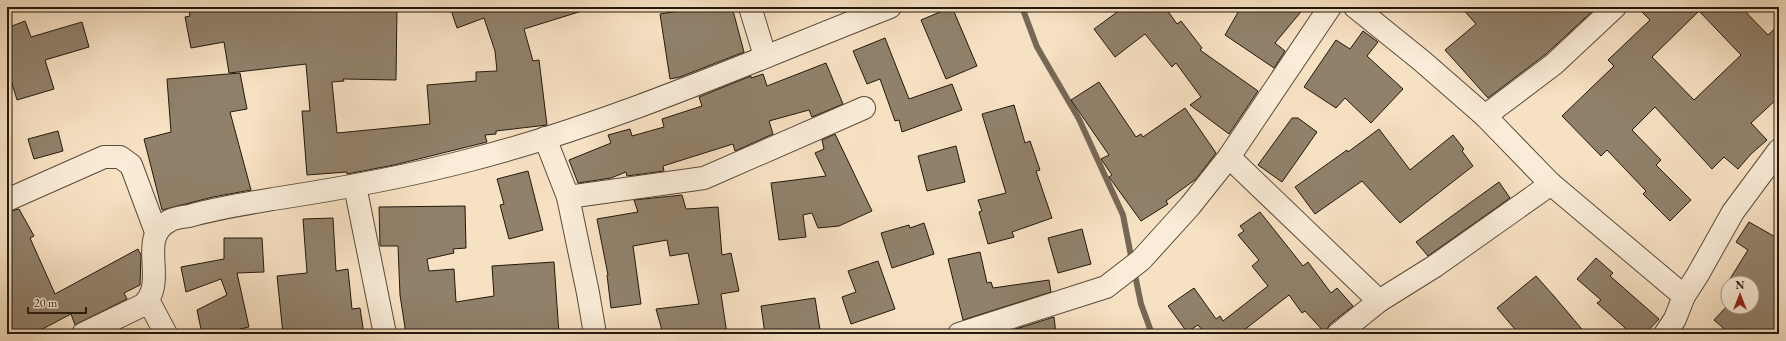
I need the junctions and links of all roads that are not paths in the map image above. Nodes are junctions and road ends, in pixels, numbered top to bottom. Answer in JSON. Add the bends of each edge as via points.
{"nodes":[{"id":1,"x":750,"y":7,"type":"edge"},
{"id":2,"x":890,"y":7,"type":"edge"},
{"id":3,"x":1330,"y":7,"type":"edge"},
{"id":4,"x":1355,"y":7,"type":"edge"},
{"id":5,"x":1615,"y":7,"type":"edge"},
{"id":6,"x":765,"y":56,"type":"junction"},
{"id":7,"x":864,"y":108,"type":"dead end"},
{"id":8,"x":1485,"y":116,"type":"junction"},
{"id":9,"x":545,"y":138,"type":"junction"},
{"id":10,"x":1779,"y":150,"type":"edge"},
{"id":11,"x":1228,"y":157,"type":"junction"},
{"id":12,"x":1551,"y":184,"type":"junction"},
{"id":13,"x":355,"y":186,"type":"junction"},
{"id":14,"x":568,"y":197,"type":"junction"},
{"id":15,"x":7,"y":200,"type":"edge"},
{"id":16,"x":156,"y":232,"type":"junction"},
{"id":17,"x":1684,"y":296,"type":"junction"},
{"id":18,"x":148,"y":300,"type":"junction"},
{"id":19,"x":1379,"y":301,"type":"junction"},
{"id":20,"x":83,"y":334,"type":"edge"},
{"id":21,"x":166,"y":334,"type":"edge"},
{"id":22,"x":385,"y":334,"type":"edge"},
{"id":23,"x":595,"y":334,"type":"edge"},
{"id":24,"x":959,"y":334,"type":"edge"},
{"id":25,"x":1338,"y":334,"type":"edge"},
{"id":26,"x":1665,"y":334,"type":"edge"}],
"edges":[{"from":1,"to":6,"type":"street"},
{"from":2,"to":6,"type":"street"},
{"from":3,"to":11,"type":"street"},
{"from":4,"to":8,"type":"street","via":[[1422,60]]},
{"from":5,"to":8,"type":"street","via":[[1554,64]]},
{"from":6,"to":9,"type":"street","via":[[647,103]]},
{"from":7,"to":14,"type":"street","via":[[704,178]]},
{"from":8,"to":12,"type":"street"},
{"from":9,"to":13,"type":"street","via":[[470,160]]},
{"from":9,"to":14,"type":"street"},
{"from":10,"to":17,"type":"street","via":[[1733,212]]},
{"from":11,"to":19,"type":"street"},
{"from":11,"to":24,"type":"street","via":[[1190,206],[1141,260],[1106,286]]},
{"from":12,"to":17,"type":"street"},
{"from":12,"to":19,"type":"street"},
{"from":13,"to":16,"type":"street","via":[[214,209],[169,221]]},
{"from":13,"to":22,"type":"street"},
{"from":14,"to":23,"type":"street"},
{"from":15,"to":16,"type":"street","via":[[104,157],[120,157],[131,165]]},
{"from":16,"to":18,"type":"street","via":[[152,245],[155,272],[152,293]]},
{"from":17,"to":26,"type":"street","via":[[1675,319]]},
{"from":18,"to":20,"type":"street"},
{"from":18,"to":21,"type":"street"},
{"from":19,"to":25,"type":"street"}]}
